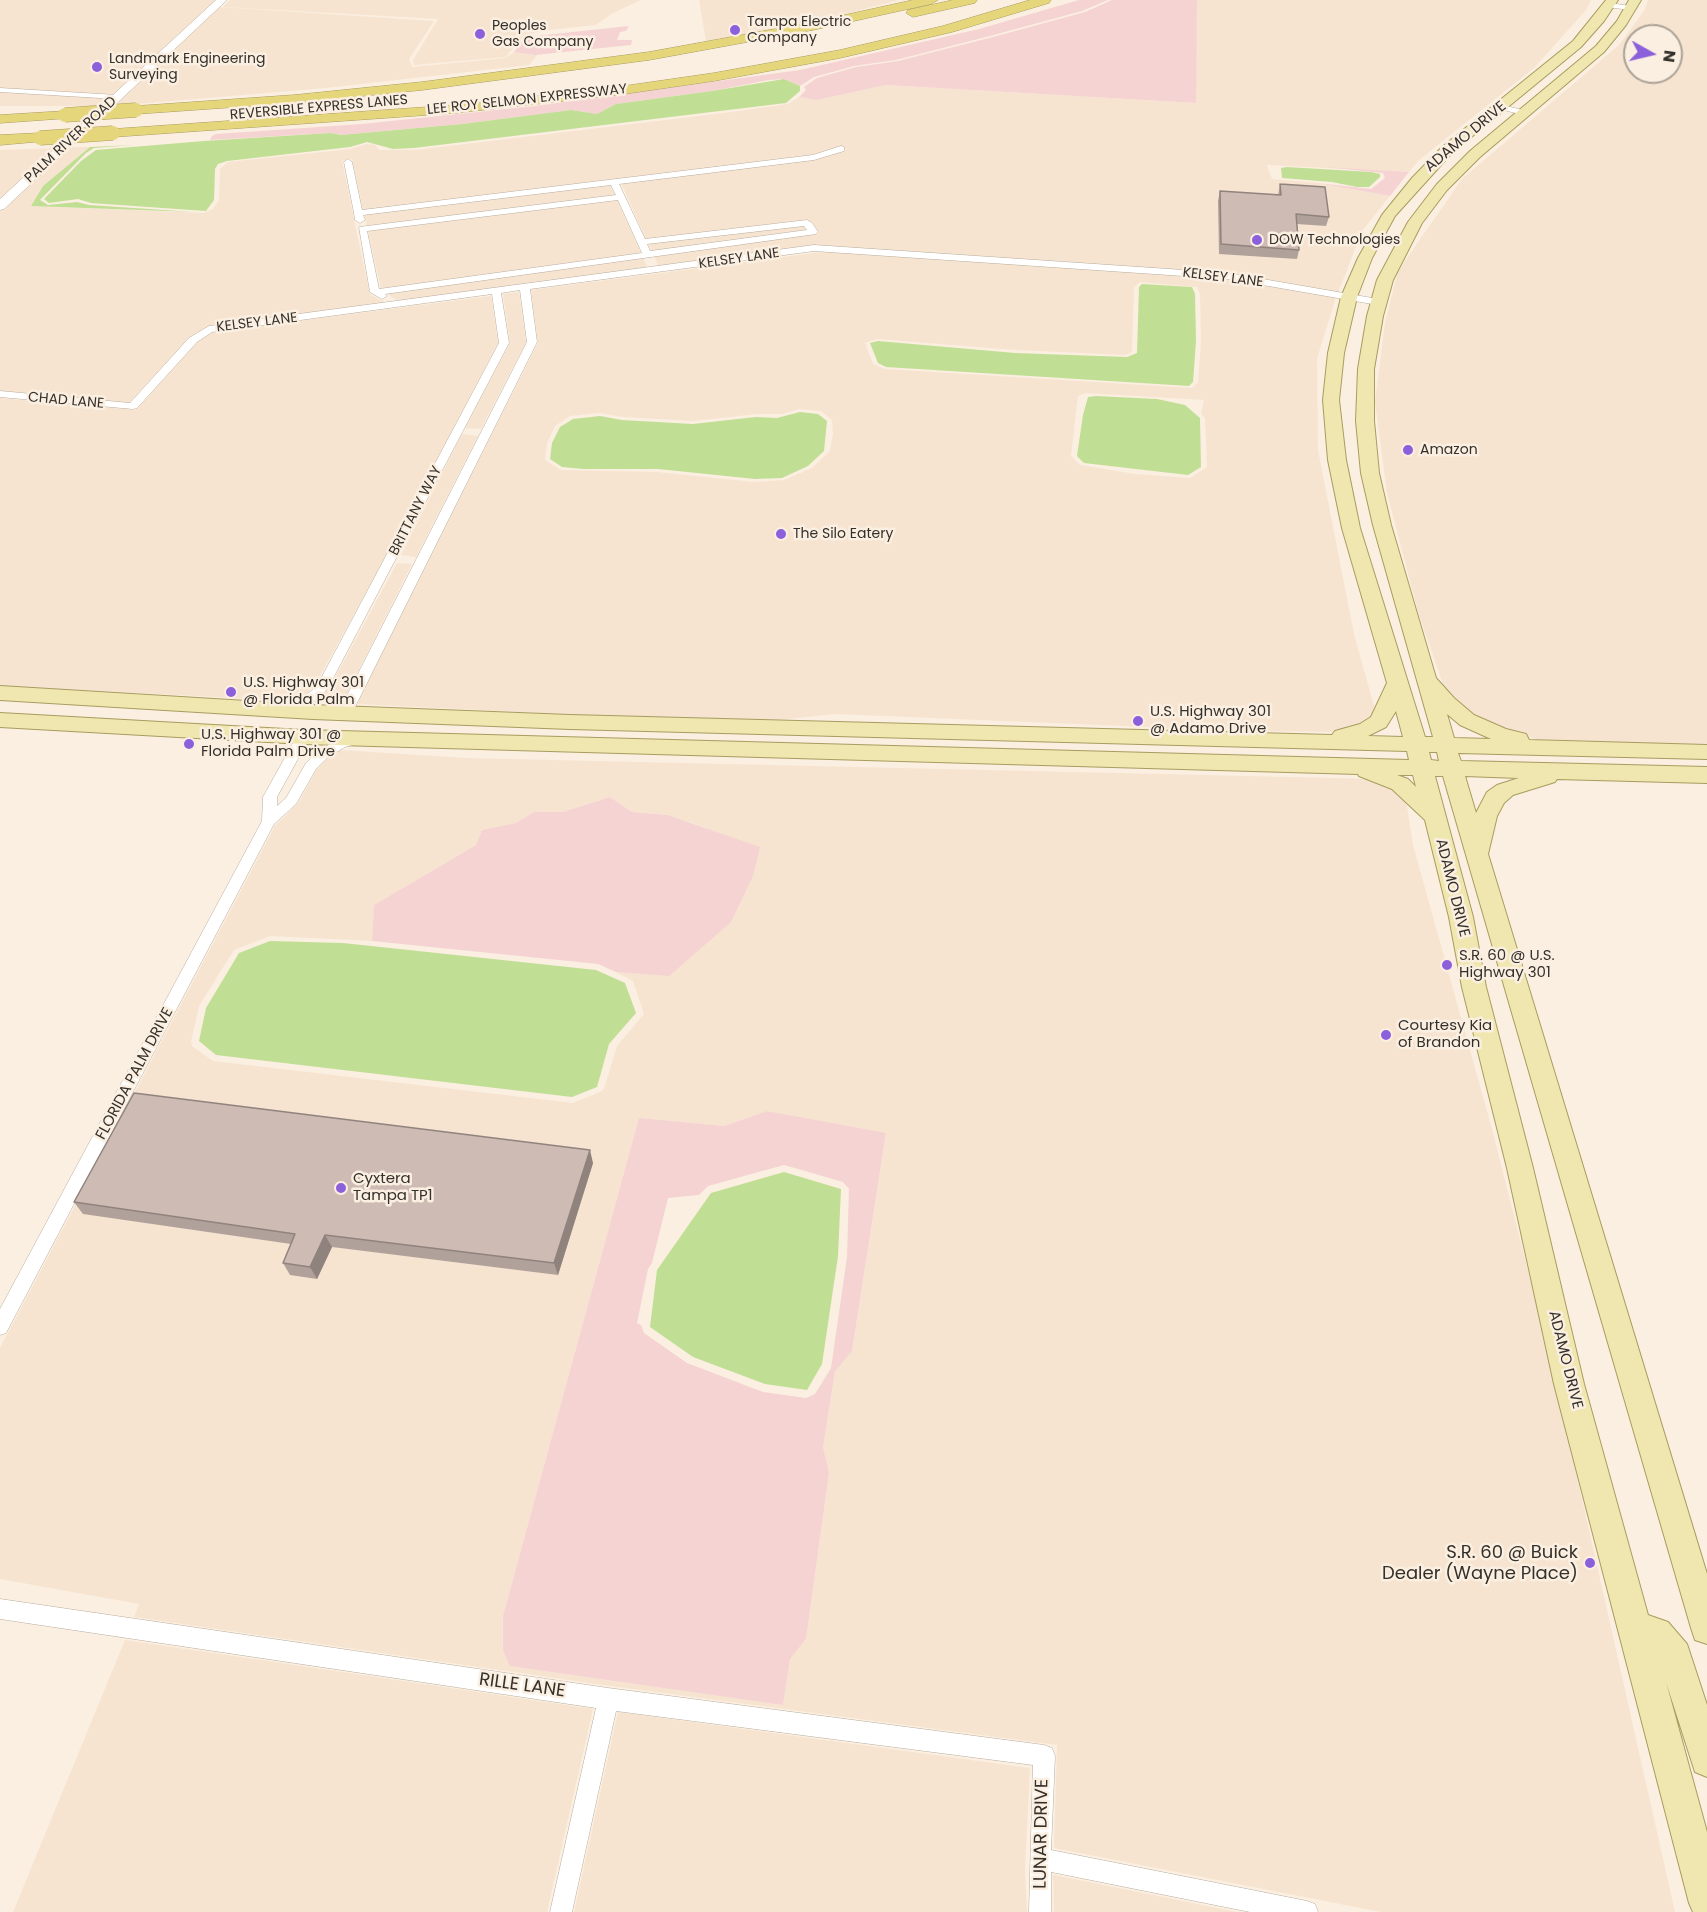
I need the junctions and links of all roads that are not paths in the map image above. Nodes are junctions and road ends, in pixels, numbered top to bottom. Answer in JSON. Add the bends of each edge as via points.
{"nodes":[{"id":1,"x":222,"y":0,"type":"edge"},
{"id":2,"x":931,"y":0,"type":"edge"},
{"id":3,"x":1006,"y":0,"type":"edge"},
{"id":4,"x":1044,"y":0,"type":"edge"},
{"id":5,"x":975,"y":1,"type":"edge"},
{"id":6,"x":1611,"y":2,"type":"edge"},
{"id":7,"x":1633,"y":4,"type":"edge"},
{"id":8,"x":904,"y":22,"type":"dead end"},
{"id":9,"x":655,"y":69,"type":"dead end"},
{"id":10,"x":636,"y":72,"type":"dead end"},
{"id":11,"x":546,"y":84,"type":"dead end"},
{"id":12,"x":0,"y":90,"type":"edge"},
{"id":13,"x":117,"y":97,"type":"junction"},
{"id":14,"x":294,"y":99,"type":"junction"},
{"id":15,"x":1502,"y":106,"type":"junction"},
{"id":16,"x":1524,"y":113,"type":"junction"},
{"id":17,"x":349,"y":117,"type":"junction"},
{"id":18,"x":0,"y":119,"type":"edge"},
{"id":19,"x":117,"y":128,"type":"junction"},
{"id":20,"x":0,"y":132,"type":"edge"},
{"id":21,"x":45,"y":133,"type":"junction"},
{"id":22,"x":0,"y":140,"type":"edge"},
{"id":23,"x":841,"y":149,"type":"dead end"},
{"id":24,"x":348,"y":162,"type":"dead end"},
{"id":25,"x":614,"y":182,"type":"junction"},
{"id":26,"x":621,"y":197,"type":"junction"},
{"id":27,"x":0,"y":206,"type":"edge"},
{"id":28,"x":358,"y":213,"type":"junction"},
{"id":29,"x":362,"y":229,"type":"junction"},
{"id":30,"x":642,"y":242,"type":"junction"},
{"id":31,"x":647,"y":254,"type":"junction"},
{"id":32,"x":655,"y":270,"type":"junction"},
{"id":33,"x":525,"y":288,"type":"junction"},
{"id":34,"x":375,"y":292,"type":"junction"},
{"id":35,"x":496,"y":292,"type":"junction"},
{"id":36,"x":1349,"y":297,"type":"junction"},
{"id":37,"x":1378,"y":302,"type":"junction"},
{"id":38,"x":398,"y":305,"type":"junction"},
{"id":39,"x":0,"y":394,"type":"edge"},
{"id":40,"x":133,"y":406,"type":"joint"},
{"id":41,"x":472,"y":432,"type":"junction"},
{"id":42,"x":406,"y":560,"type":"junction"},
{"id":43,"x":1425,"y":674,"type":"junction"},
{"id":44,"x":1396,"y":685,"type":"junction"},
{"id":45,"x":0,"y":693,"type":"edge"},
{"id":46,"x":128,"y":701,"type":"junction"},
{"id":47,"x":0,"y":702,"type":"edge"},
{"id":48,"x":288,"y":710,"type":"junction"},
{"id":49,"x":345,"y":713,"type":"junction"},
{"id":50,"x":0,"y":720,"type":"edge"},
{"id":51,"x":570,"y":722,"type":"junction"},
{"id":52,"x":827,"y":728,"type":"junction"},
{"id":53,"x":303,"y":737,"type":"junction"},
{"id":54,"x":359,"y":739,"type":"junction"},
{"id":55,"x":1316,"y":742,"type":"junction"},
{"id":56,"x":1416,"y":744,"type":"junction"},
{"id":57,"x":1445,"y":745,"type":"junction"},
{"id":58,"x":617,"y":746,"type":"junction"},
{"id":59,"x":1559,"y":748,"type":"junction"},
{"id":60,"x":1707,"y":752,"type":"edge"},
{"id":61,"x":1342,"y":764,"type":"junction"},
{"id":62,"x":1421,"y":767,"type":"junction"},
{"id":63,"x":1452,"y":767,"type":"junction"},
{"id":64,"x":1570,"y":771,"type":"junction"},
{"id":65,"x":1707,"y":775,"type":"edge"},
{"id":66,"x":1434,"y":817,"type":"junction"},
{"id":67,"x":270,"y":821,"type":"junction"},
{"id":68,"x":1478,"y":856,"type":"junction"},
{"id":69,"x":0,"y":1327,"type":"edge"},
{"id":70,"x":0,"y":1609,"type":"edge"},
{"id":71,"x":1635,"y":1627,"type":"junction"},
{"id":72,"x":1707,"y":1628,"type":"edge"},
{"id":73,"x":608,"y":1698,"type":"junction"},
{"id":74,"x":1044,"y":1756,"type":"joint"},
{"id":75,"x":1707,"y":1760,"type":"edge"},
{"id":76,"x":1040,"y":1859,"type":"junction"},
{"id":77,"x":1707,"y":1904,"type":"edge"},
{"id":78,"x":561,"y":1912,"type":"edge"},
{"id":79,"x":1041,"y":1912,"type":"edge"},
{"id":80,"x":1307,"y":1912,"type":"edge"}],
"edges":[{"from":1,"to":13,"type":"street","name":"PALM RIVER ROAD"},
{"from":2,"to":14,"type":"highway","name":"LEE ROY SELMON EXPRESSWAY","via":[[649,56]]},
{"from":3,"to":17,"type":"highway","via":[[825,46],[702,70]]},
{"from":4,"to":17,"type":"highway","name":"LEE ROY SELMON EXPRESSWAY","via":[[877,46],[714,77],[516,103]]},
{"from":5,"to":8,"type":"highway"},
{"from":5,"to":14,"type":"highway","via":[[608,66],[396,93]]},
{"from":6,"to":7,"type":"street"},
{"from":6,"to":15,"type":"main road","name":"ADAMO DRIVE","via":[[1577,44]]},
{"from":7,"to":16,"type":"main road","name":"ADAMO DRIVE","via":[[1600,49]]},
{"from":9,"to":10,"type":"highway"},
{"from":11,"to":19,"type":"highway","name":"REVERSIBLE EXPRESS LANES"},
{"from":12,"to":13,"type":"street"},
{"from":13,"to":27,"type":"street","name":"PALM RIVER ROAD"},
{"from":14,"to":18,"type":"highway","name":"LEE ROY SELMON EXPRESSWAY","bridge":true},
{"from":15,"to":16,"type":"street"},
{"from":15,"to":36,"type":"main road","name":"ADAMO DRIVE","via":[[1447,150],[1403,197],[1372,243]]},
{"from":16,"to":37,"type":"main road","name":"ADAMO DRIVE","via":[[1475,154],[1428,203],[1404,240]]},
{"from":17,"to":19,"type":"highway","name":"LEE ROY SELMON EXPRESSWAY"},
{"from":19,"to":21,"type":"highway","name":"LEE ROY SELMON EXPRESSWAY","bridge":true},
{"from":20,"to":21,"type":"highway"},
{"from":21,"to":22,"type":"highway","name":"LEE ROY SELMON EXPRESSWAY"},
{"from":23,"to":25,"type":"street","via":[[814,157]]},
{"from":24,"to":28,"type":"street"},
{"from":25,"to":26,"type":"street"},
{"from":25,"to":28,"type":"street"},
{"from":26,"to":29,"type":"street"},
{"from":26,"to":30,"type":"street"},
{"from":28,"to":29,"type":"street"},
{"from":29,"to":34,"type":"street"},
{"from":30,"to":31,"type":"street"},
{"from":30,"to":31,"type":"street","via":[[807,223],[813,232]]},
{"from":31,"to":32,"type":"street"},
{"from":31,"to":34,"type":"street"},
{"from":32,"to":33,"type":"street","name":"KELSEY LANE"},
{"from":32,"to":36,"type":"street","name":"KELSEY LANE","via":[[814,248],[1228,276]]},
{"from":33,"to":35,"type":"street","name":"KELSEY LANE"},
{"from":33,"to":41,"type":"street","name":"BRITTANY WAY","via":[[532,342]]},
{"from":34,"to":38,"type":"street"},
{"from":35,"to":38,"type":"street","name":"KELSEY LANE"},
{"from":35,"to":41,"type":"street","name":"BRITTANY WAY","via":[[504,343]]},
{"from":36,"to":37,"type":"street","name":"KELSEY LANE"},
{"from":36,"to":44,"type":"main road","name":"ADAMO DRIVE","via":[[1331,381],[1334,442],[1351,528]]},
{"from":37,"to":43,"type":"main road","name":"ADAMO DRIVE","via":[[1364,388],[1368,455],[1382,525]]},
{"from":38,"to":40,"type":"street","name":"KELSEY LANE","via":[[209,329]]},
{"from":39,"to":40,"type":"street","name":"CHAD LANE"},
{"from":41,"to":42,"type":"street","name":"BRITTANY WAY"},
{"from":41,"to":42,"type":"street","name":"BRITTANY WAY"},
{"from":42,"to":48,"type":"street","name":"BRITTANY WAY","via":[[323,686]]},
{"from":42,"to":49,"type":"street","name":"BRITTANY WAY"},
{"from":43,"to":57,"type":"main road","name":"ADAMO DRIVE"},
{"from":43,"to":59,"type":"main road","via":[[1448,704],[1467,720],[1501,735]]},
{"from":44,"to":55,"type":"main road","via":[[1384,715],[1374,726]]},
{"from":44,"to":56,"type":"main road","name":"ADAMO DRIVE"},
{"from":45,"to":46,"type":"main road"},
{"from":46,"to":47,"type":"main road"},
{"from":46,"to":48,"type":"main road"},
{"from":48,"to":49,"type":"main road"},
{"from":49,"to":50,"type":"main road","via":[[297,723],[113,714]]},
{"from":49,"to":51,"type":"main road"},
{"from":50,"to":53,"type":"main road"},
{"from":51,"to":52,"type":"main road"},
{"from":51,"to":53,"type":"main road","via":[[442,730],[348,726]]},
{"from":52,"to":55,"type":"main road"},
{"from":52,"to":58,"type":"main road","via":[[817,738],[804,741],[646,736]]},
{"from":53,"to":54,"type":"main road"},
{"from":53,"to":67,"type":"street","name":"FLORIDA PALM DRIVE","via":[[270,797]]},
{"from":54,"to":58,"type":"main road"},
{"from":54,"to":67,"type":"street","name":"FLORIDA PALM DRIVE","via":[[339,744],[323,754],[311,766],[291,801]]},
{"from":55,"to":56,"type":"main road"},
{"from":56,"to":57,"type":"main road"},
{"from":56,"to":62,"type":"main road","name":"ADAMO DRIVE"},
{"from":57,"to":59,"type":"main road"},
{"from":57,"to":63,"type":"main road","name":"ADAMO DRIVE"},
{"from":58,"to":61,"type":"main road"},
{"from":59,"to":60,"type":"main road"},
{"from":61,"to":62,"type":"main road"},
{"from":61,"to":66,"type":"main road","via":[[1400,784]]},
{"from":62,"to":63,"type":"main road"},
{"from":62,"to":66,"type":"main road","name":"ADAMO DRIVE"},
{"from":63,"to":64,"type":"main road"},
{"from":63,"to":68,"type":"main road","name":"ADAMO DRIVE"},
{"from":64,"to":65,"type":"main road"},
{"from":64,"to":68,"type":"main road","via":[[1518,785],[1495,798],[1486,816]]},
{"from":66,"to":71,"type":"main road","name":"ADAMO DRIVE","via":[[1461,917],[1474,987],[1569,1384]]},
{"from":67,"to":69,"type":"street","name":"FLORIDA PALM DRIVE"},
{"from":68,"to":72,"type":"main road","name":"ADAMO DRIVE"},
{"from":70,"to":73,"type":"street","name":"RILLE LANE"},
{"from":71,"to":75,"type":"main road","via":[[1656,1634],[1675,1656]]},
{"from":71,"to":77,"type":"main road","name":"ADAMO DRIVE"},
{"from":73,"to":74,"type":"street","name":"RILLE LANE"},
{"from":73,"to":78,"type":"street"},
{"from":74,"to":76,"type":"street","name":"LUNAR DRIVE"},
{"from":76,"to":79,"type":"street","name":"LUNAR DRIVE"},
{"from":76,"to":80,"type":"street"}]}
